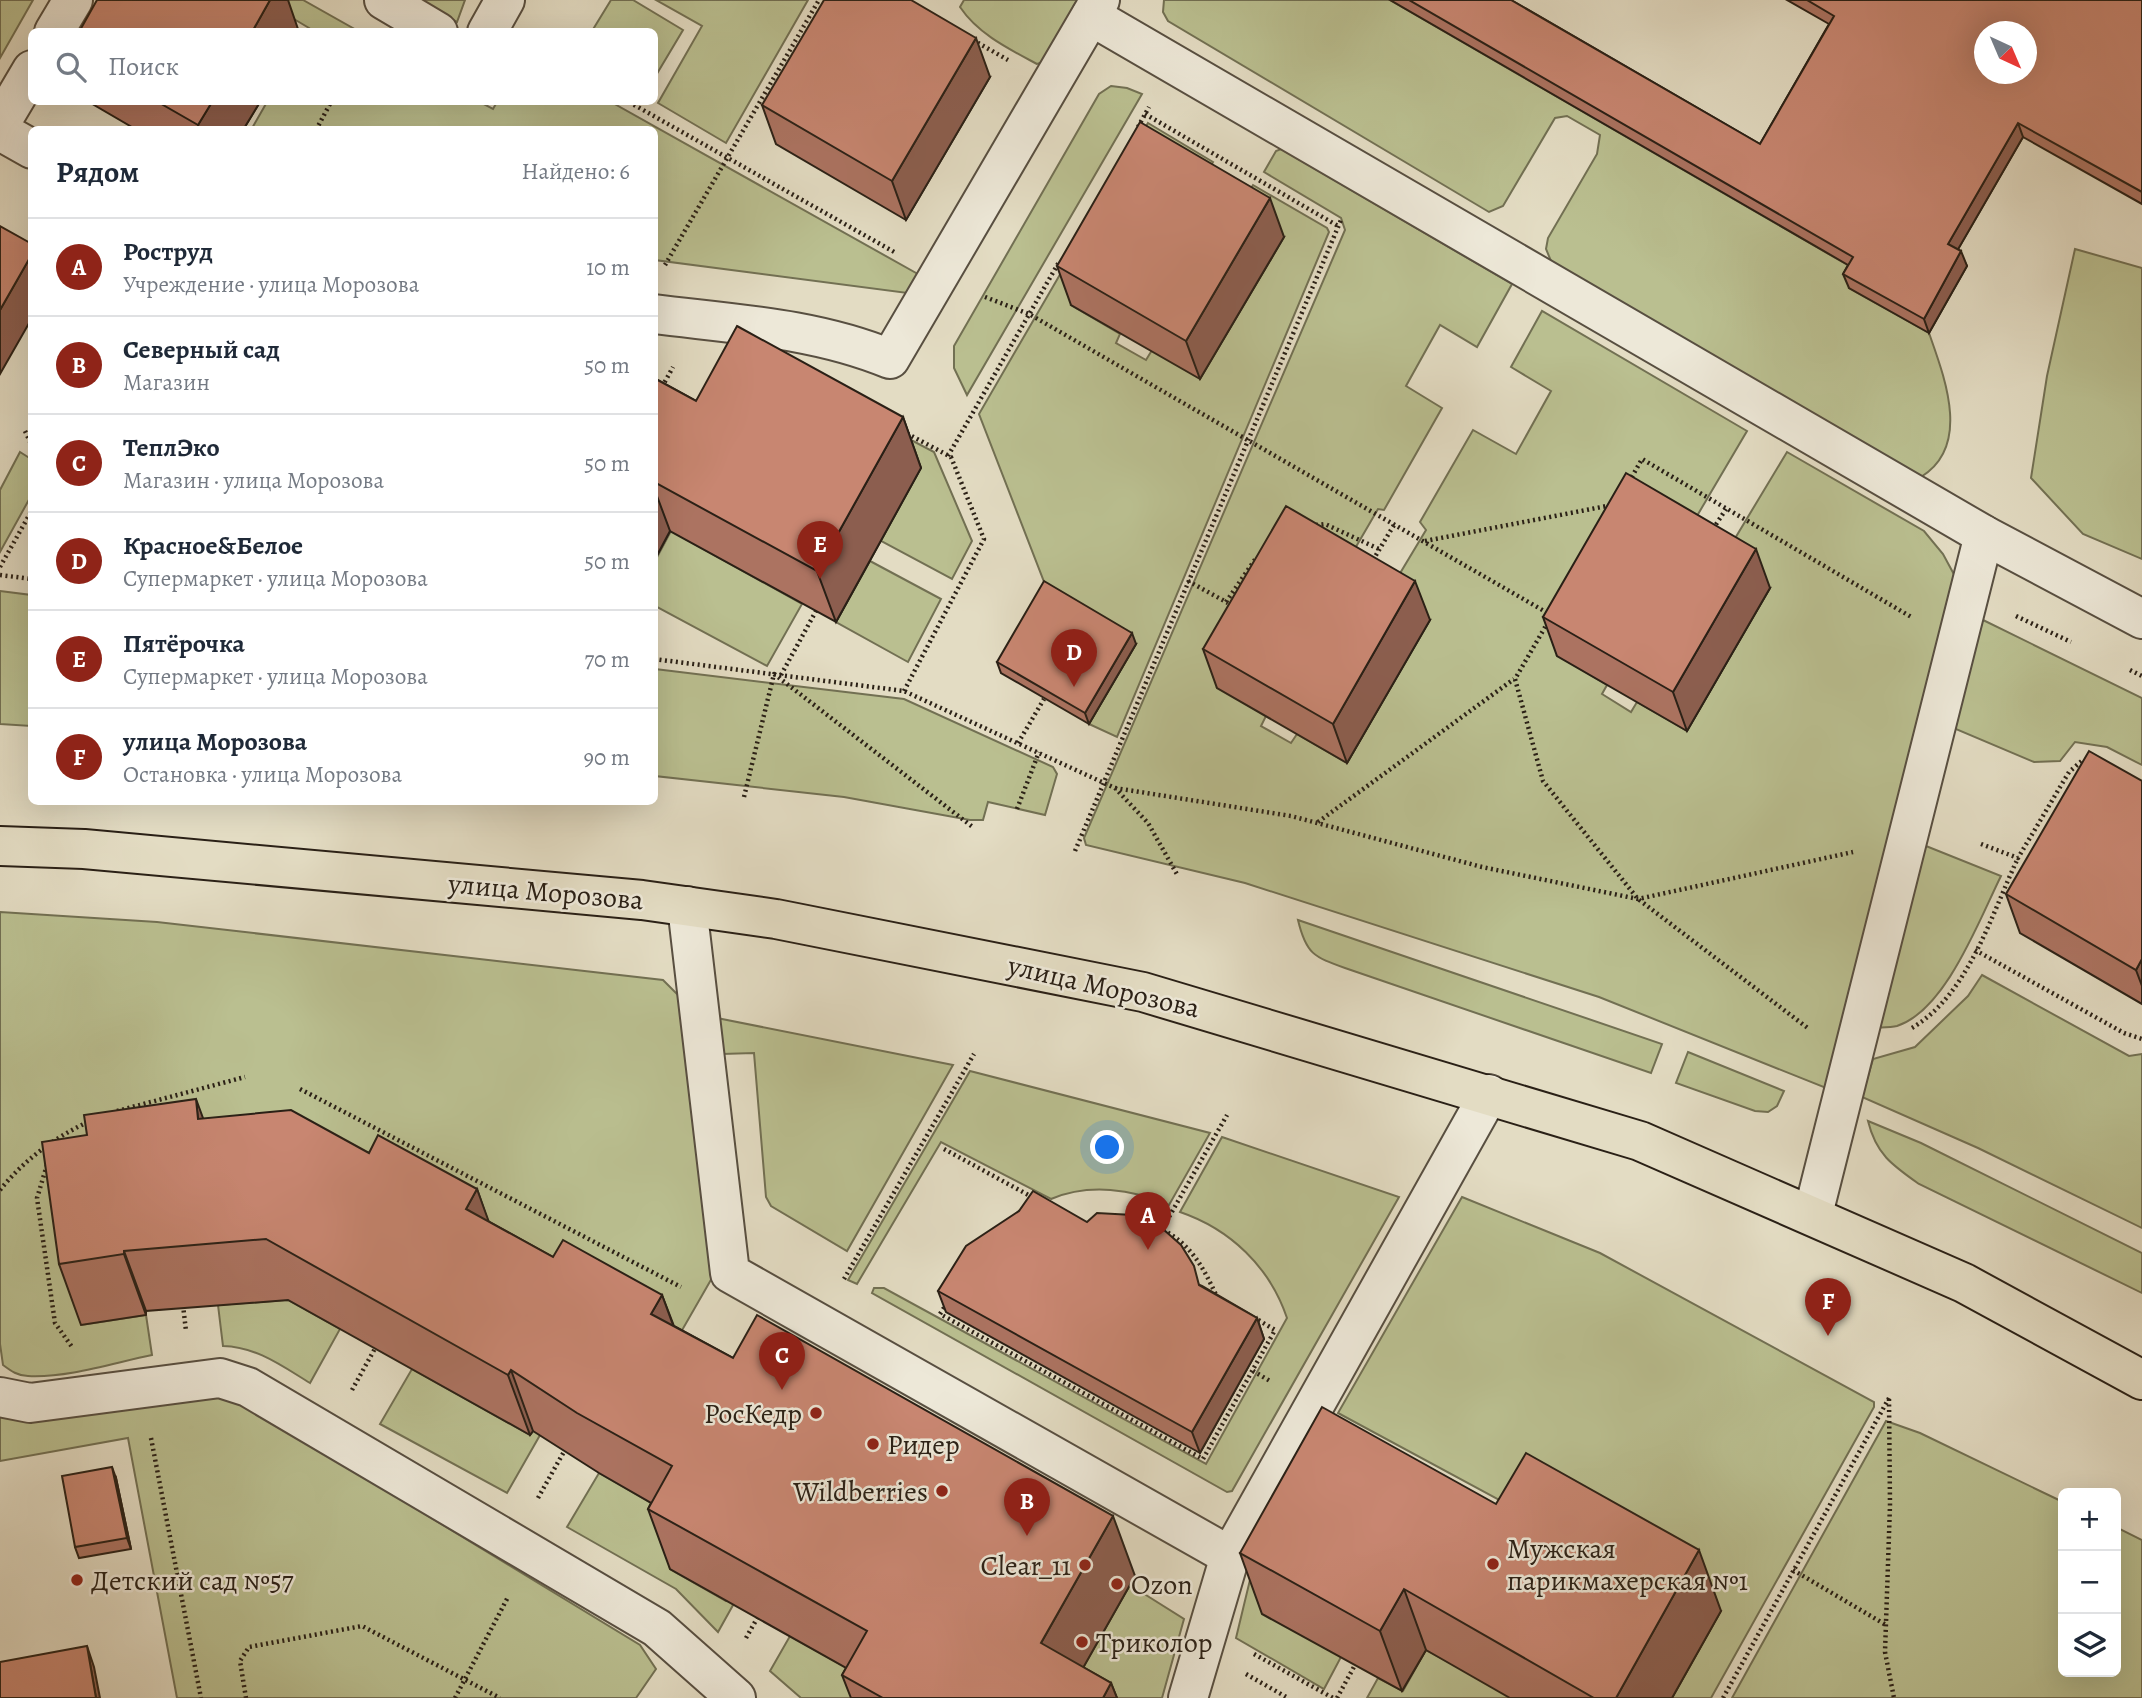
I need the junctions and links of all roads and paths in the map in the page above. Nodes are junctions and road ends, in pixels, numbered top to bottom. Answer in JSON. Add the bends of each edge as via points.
{"nodes":[{"id":1,"x":73,"y":0,"type":"edge"},
{"id":2,"x":384,"y":0,"type":"edge"},
{"id":3,"x":505,"y":0,"type":"edge"},
{"id":4,"x":819,"y":0,"type":"edge"},
{"id":5,"x":1095,"y":8,"type":"edge"},
{"id":6,"x":56,"y":28,"type":"edge"},
{"id":7,"x":431,"y":28,"type":"edge"},
{"id":8,"x":489,"y":28,"type":"edge"},
{"id":9,"x":1174,"y":64,"type":"junction"},
{"id":10,"x":28,"y":77,"type":"edge"},
{"id":11,"x":329,"y":105,"type":"edge"},
{"id":12,"x":634,"y":105,"type":"edge"},
{"id":13,"x":1145,"y":114,"type":"junction"},
{"id":14,"x":0,"y":124,"type":"edge"},
{"id":15,"x":318,"y":126,"type":"edge"},
{"id":16,"x":0,"y":131,"type":"edge"},
{"id":17,"x":1132,"y":138,"type":"edge"},
{"id":18,"x":28,"y":147,"type":"edge"},
{"id":19,"x":727,"y":158,"type":"junction"},
{"id":20,"x":1237,"y":167,"type":"junction"},
{"id":21,"x":1361,"y":174,"type":"junction"},
{"id":22,"x":1231,"y":178,"type":"edge"},
{"id":23,"x":1338,"y":226,"type":"junction"},
{"id":24,"x":1063,"y":256,"type":"edge"},
{"id":25,"x":661,"y":273,"type":"dead end"},
{"id":26,"x":939,"y":278,"type":"junction"},
{"id":27,"x":658,"y":314,"type":"edge"},
{"id":28,"x":1029,"y":314,"type":"junction"},
{"id":29,"x":674,"y":366,"type":"dead end"},
{"id":30,"x":661,"y":389,"type":"edge"},
{"id":31,"x":901,"y":430,"type":"dead end"},
{"id":32,"x":25,"y":431,"type":"dead end"},
{"id":33,"x":28,"y":437,"type":"edge"},
{"id":34,"x":1248,"y":440,"type":"junction"},
{"id":35,"x":948,"y":456,"type":"junction"},
{"id":36,"x":1623,"y":493,"type":"edge"},
{"id":37,"x":1726,"y":509,"type":"junction"},
{"id":38,"x":1610,"y":515,"type":"edge"},
{"id":39,"x":28,"y":517,"type":"edge"},
{"id":40,"x":1394,"y":525,"type":"junction"},
{"id":41,"x":1304,"y":528,"type":"edge"},
{"id":42,"x":1984,"y":535,"type":"junction"},
{"id":43,"x":1708,"y":538,"type":"edge"},
{"id":44,"x":1424,"y":542,"type":"junction"},
{"id":45,"x":1379,"y":550,"type":"junction"},
{"id":46,"x":1261,"y":551,"type":"edge"},
{"id":47,"x":0,"y":567,"type":"edge"},
{"id":48,"x":1367,"y":570,"type":"edge"},
{"id":49,"x":0,"y":575,"type":"edge"},
{"id":50,"x":28,"y":578,"type":"edge"},
{"id":51,"x":1188,"y":581,"type":"junction"},
{"id":52,"x":1970,"y":594,"type":"junction"},
{"id":53,"x":1226,"y":602,"type":"junction"},
{"id":54,"x":1558,"y":604,"type":"edge"},
{"id":55,"x":1236,"y":608,"type":"edge"},
{"id":56,"x":816,"y":611,"type":"edge"},
{"id":57,"x":1552,"y":615,"type":"junction"},
{"id":58,"x":2142,"y":619,"type":"edge"},
{"id":59,"x":1561,"y":620,"type":"edge"},
{"id":60,"x":1924,"y":624,"type":"dead end"},
{"id":61,"x":2080,"y":647,"type":"dead end"},
{"id":62,"x":658,"y":660,"type":"edge"},
{"id":63,"x":2117,"y":664,"type":"dead end"},
{"id":64,"x":774,"y":674,"type":"junction"},
{"id":65,"x":781,"y":675,"type":"junction"},
{"id":66,"x":2142,"y":676,"type":"edge"},
{"id":67,"x":1515,"y":679,"type":"junction"},
{"id":68,"x":904,"y":691,"type":"junction"},
{"id":69,"x":1044,"y":699,"type":"edge"},
{"id":70,"x":1018,"y":743,"type":"junction"},
{"id":71,"x":1039,"y":752,"type":"junction"},
{"id":72,"x":2096,"y":763,"type":"edge"},
{"id":73,"x":1104,"y":783,"type":"junction"},
{"id":74,"x":1115,"y":788,"type":"junction"},
{"id":75,"x":744,"y":797,"type":"dead end"},
{"id":76,"x":1017,"y":809,"type":"dead end"},
{"id":77,"x":1317,"y":823,"type":"junction"},
{"id":78,"x":974,"y":828,"type":"dead end"},
{"id":79,"x":1907,"y":840,"type":"junction"},
{"id":80,"x":1981,"y":844,"type":"dead end"},
{"id":81,"x":0,"y":846,"type":"edge"},
{"id":82,"x":1075,"y":851,"type":"dead end"},
{"id":83,"x":2018,"y":858,"type":"junction"},
{"id":84,"x":1178,"y":876,"type":"dead end"},
{"id":85,"x":1638,"y":899,"type":"junction"},
{"id":86,"x":687,"y":906,"type":"junction"},
{"id":87,"x":1975,"y":950,"type":"junction"},
{"id":88,"x":2142,"y":1039,"type":"edge"},
{"id":89,"x":1853,"y":1053,"type":"junction"},
{"id":90,"x":974,"y":1054,"type":"dead end"},
{"id":91,"x":245,"y":1077,"type":"dead end"},
{"id":92,"x":300,"y":1088,"type":"dead end"},
{"id":93,"x":1489,"y":1094,"type":"junction"},
{"id":94,"x":115,"y":1111,"type":"edge"},
{"id":95,"x":102,"y":1115,"type":"edge"},
{"id":96,"x":1227,"y":1115,"type":"dead end"},
{"id":97,"x":67,"y":1131,"type":"junction"},
{"id":98,"x":55,"y":1149,"type":"edge"},
{"id":99,"x":944,"y":1149,"type":"dead end"},
{"id":100,"x":48,"y":1158,"type":"edge"},
{"id":101,"x":0,"y":1190,"type":"edge"},
{"id":102,"x":1040,"y":1201,"type":"edge"},
{"id":103,"x":1813,"y":1214,"type":"junction"},
{"id":104,"x":1151,"y":1226,"type":"edge"},
{"id":105,"x":1163,"y":1230,"type":"junction"},
{"id":106,"x":1156,"y":1241,"type":"edge"},
{"id":107,"x":730,"y":1273,"type":"junction"},
{"id":108,"x":952,"y":1295,"type":"edge"},
{"id":109,"x":182,"y":1300,"type":"edge"},
{"id":110,"x":1227,"y":1303,"type":"edge"},
{"id":111,"x":1251,"y":1317,"type":"edge"},
{"id":112,"x":185,"y":1320,"type":"edge"},
{"id":113,"x":819,"y":1323,"type":"junction"},
{"id":114,"x":381,"y":1338,"type":"edge"},
{"id":115,"x":79,"y":1354,"type":"dead end"},
{"id":116,"x":2142,"y":1380,"type":"edge"},
{"id":117,"x":141,"y":1388,"type":"junction"},
{"id":118,"x":351,"y":1392,"type":"dead end"},
{"id":119,"x":0,"y":1397,"type":"edge"},
{"id":120,"x":567,"y":1447,"type":"edge"},
{"id":121,"x":537,"y":1501,"type":"dead end"},
{"id":122,"x":531,"y":1554,"type":"junction"},
{"id":123,"x":1230,"y":1556,"type":"junction"},
{"id":124,"x":1793,"y":1570,"type":"junction"},
{"id":125,"x":762,"y":1610,"type":"edge"},
{"id":126,"x":758,"y":1618,"type":"edge"},
{"id":127,"x":1886,"y":1625,"type":"junction"},
{"id":128,"x":1209,"y":1629,"type":"junction"},
{"id":129,"x":1355,"y":1665,"type":"edge"},
{"id":130,"x":465,"y":1679,"type":"junction"},
{"id":131,"x":201,"y":1698,"type":"edge"},
{"id":132,"x":246,"y":1698,"type":"edge"},
{"id":133,"x":455,"y":1698,"type":"edge"},
{"id":134,"x":500,"y":1698,"type":"edge"},
{"id":135,"x":736,"y":1698,"type":"edge"},
{"id":136,"x":1188,"y":1698,"type":"edge"},
{"id":137,"x":1335,"y":1698,"type":"edge"},
{"id":138,"x":1723,"y":1698,"type":"edge"},
{"id":139,"x":1894,"y":1698,"type":"edge"}],
"edges":[{"from":1,"to":6,"type":"lane"},
{"from":2,"to":7,"type":"lane"},
{"from":3,"to":8,"type":"lane"},
{"from":4,"to":19,"type":"path"},
{"from":5,"to":9,"type":"lane"},
{"from":5,"to":26,"type":"lane"},
{"from":9,"to":13,"type":"path"},
{"from":9,"to":21,"type":"lane"},
{"from":10,"to":14,"type":"lane"},
{"from":11,"to":15,"type":"path"},
{"from":12,"to":19,"type":"path"},
{"from":13,"to":17,"type":"path"},
{"from":13,"to":20,"type":"path"},
{"from":16,"to":18,"type":"lane"},
{"from":19,"to":25,"type":"path"},
{"from":19,"to":26,"type":"path"},
{"from":20,"to":22,"type":"path"},
{"from":20,"to":23,"type":"path"},
{"from":21,"to":23,"type":"path"},
{"from":21,"to":42,"type":"lane"},
{"from":23,"to":34,"type":"path"},
{"from":24,"to":28,"type":"path"},
{"from":26,"to":27,"type":"lane","via":[[890,359],[849,342],[792,331]]},
{"from":26,"to":28,"type":"path"},
{"from":28,"to":34,"type":"path"},
{"from":28,"to":35,"type":"path"},
{"from":29,"to":30,"type":"path"},
{"from":31,"to":35,"type":"path"},
{"from":32,"to":33,"type":"path"},
{"from":34,"to":40,"type":"path"},
{"from":34,"to":51,"type":"path"},
{"from":35,"to":68,"type":"path","via":[[984,539]]},
{"from":36,"to":37,"type":"path","via":[[1642,459]]},
{"from":37,"to":43,"type":"path"},
{"from":37,"to":60,"type":"path"},
{"from":38,"to":44,"type":"path","via":[[1616,504]]},
{"from":39,"to":47,"type":"path"},
{"from":40,"to":44,"type":"path"},
{"from":40,"to":45,"type":"path"},
{"from":41,"to":45,"type":"path","via":[[1325,524]]},
{"from":42,"to":52,"type":"lane"},
{"from":42,"to":58,"type":"lane"},
{"from":44,"to":57,"type":"path"},
{"from":45,"to":48,"type":"path"},
{"from":46,"to":53,"type":"path"},
{"from":49,"to":50,"type":"path"},
{"from":51,"to":53,"type":"path"},
{"from":51,"to":73,"type":"path"},
{"from":52,"to":61,"type":"path"},
{"from":52,"to":79,"type":"lane"},
{"from":53,"to":55,"type":"path"},
{"from":54,"to":57,"type":"path"},
{"from":56,"to":65,"type":"path"},
{"from":57,"to":59,"type":"path"},
{"from":57,"to":67,"type":"path"},
{"from":62,"to":64,"type":"path"},
{"from":63,"to":66,"type":"path"},
{"from":64,"to":65,"type":"path"},
{"from":64,"to":75,"type":"path"},
{"from":64,"to":78,"type":"path"},
{"from":65,"to":68,"type":"path"},
{"from":67,"to":77,"type":"path"},
{"from":67,"to":85,"type":"path","via":[[1543,781]]},
{"from":68,"to":70,"type":"path"},
{"from":69,"to":70,"type":"path"},
{"from":70,"to":71,"type":"path"},
{"from":71,"to":73,"type":"path"},
{"from":71,"to":76,"type":"path"},
{"from":72,"to":83,"type":"path","via":[[2084,760],[2069,772]]},
{"from":73,"to":74,"type":"path"},
{"from":73,"to":82,"type":"path"},
{"from":74,"to":77,"type":"path"},
{"from":74,"to":84,"type":"path","via":[[1148,823]]},
{"from":77,"to":85,"type":"path","via":[[1482,867]]},
{"from":79,"to":85,"type":"path"},
{"from":79,"to":89,"type":"lane"},
{"from":80,"to":83,"type":"path"},
{"from":81,"to":86,"type":"main road","name":"улица Морозова","via":[[83,849]]},
{"from":83,"to":87,"type":"path"},
{"from":85,"to":89,"type":"path"},
{"from":86,"to":93,"type":"main road","name":"улица Морозова","via":[[907,943],[1143,992]]},
{"from":86,"to":107,"type":"lane"},
{"from":87,"to":88,"type":"path"},
{"from":87,"to":89,"type":"path","via":[[1959,982],[1922,1022],[1900,1036]]},
{"from":89,"to":103,"type":"lane"},
{"from":90,"to":113,"type":"path"},
{"from":91,"to":94,"type":"path"},
{"from":92,"to":107,"type":"path","via":[[702,1298]]},
{"from":93,"to":103,"type":"main road","name":"улица Морозова","via":[[1640,1141]]},
{"from":93,"to":123,"type":"lane"},
{"from":95,"to":97,"type":"path"},
{"from":96,"to":105,"type":"path"},
{"from":97,"to":98,"type":"path"},
{"from":97,"to":101,"type":"path","via":[[19,1167]]},
{"from":99,"to":102,"type":"path"},
{"from":100,"to":115,"type":"path","via":[[37,1198],[55,1323]]},
{"from":103,"to":116,"type":"main road","name":"улица Морозова","via":[[1964,1283]]},
{"from":104,"to":105,"type":"path"},
{"from":105,"to":106,"type":"path"},
{"from":105,"to":110,"type":"path","via":[[1198,1259],[1215,1296]]},
{"from":107,"to":113,"type":"lane"},
{"from":108,"to":111,"type":"path","via":[[940,1314],[1203,1459],[1275,1330]]},
{"from":109,"to":112,"type":"path"},
{"from":113,"to":123,"type":"lane"},
{"from":114,"to":118,"type":"path"},
{"from":117,"to":119,"type":"lane","via":[[30,1403]]},
{"from":117,"to":122,"type":"lane","via":[[220,1378],[248,1387]]},
{"from":117,"to":131,"type":"path"},
{"from":120,"to":121,"type":"path"},
{"from":122,"to":130,"type":"path"},
{"from":122,"to":135,"type":"lane","via":[[657,1628]]},
{"from":123,"to":128,"type":"lane"},
{"from":124,"to":127,"type":"path"},
{"from":124,"to":127,"type":"path","via":[[1889,1398]]},
{"from":124,"to":138,"type":"path"},
{"from":125,"to":126,"type":"path"},
{"from":127,"to":139,"type":"path","via":[[1885,1652]]},
{"from":128,"to":136,"type":"lane"},
{"from":128,"to":137,"type":"path"},
{"from":129,"to":137,"type":"path"},
{"from":130,"to":132,"type":"path","via":[[362,1626],[249,1647],[240,1661]]},
{"from":130,"to":133,"type":"path"},
{"from":130,"to":134,"type":"path"}]}
